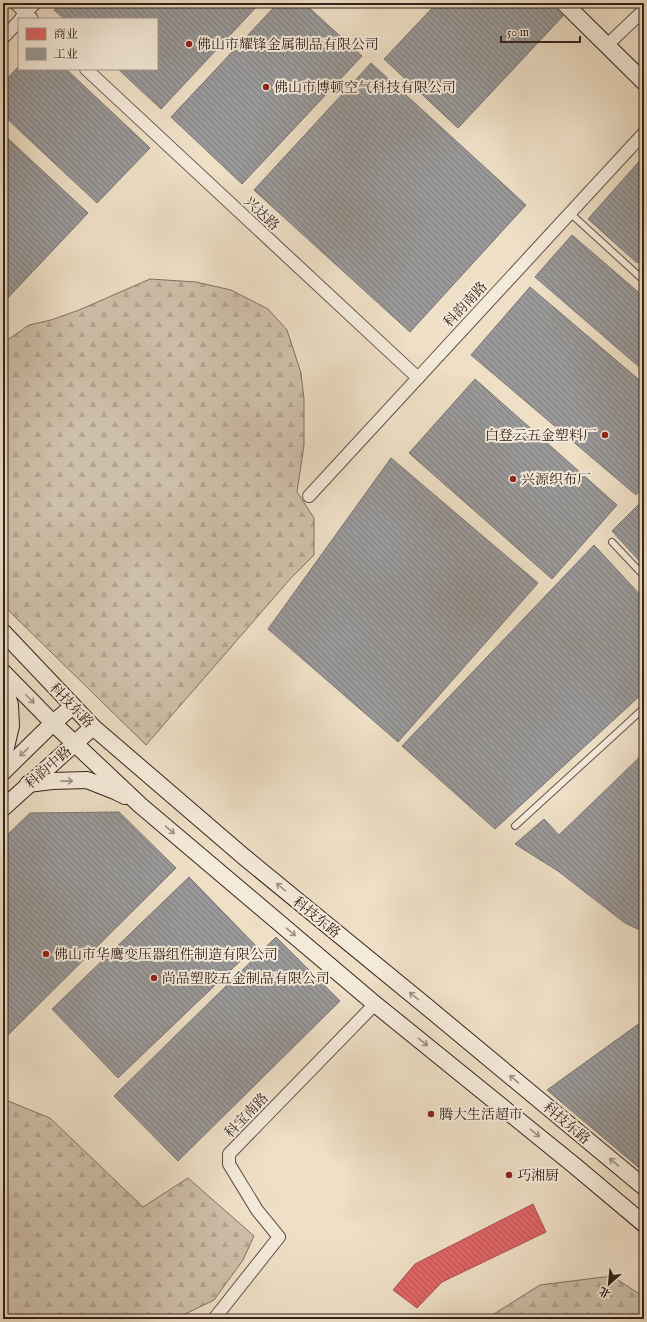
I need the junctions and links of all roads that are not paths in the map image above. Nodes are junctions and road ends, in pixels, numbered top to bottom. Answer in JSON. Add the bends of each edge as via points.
{"nodes":[{"id":1,"x":15,"y":3,"type":"edge"},
{"id":2,"x":36,"y":3,"type":"edge"},
{"id":3,"x":564,"y":3,"type":"edge"},
{"id":4,"x":644,"y":10,"type":"edge"},
{"id":5,"x":24,"y":18,"type":"edge"},
{"id":6,"x":18,"y":24,"type":"edge"},
{"id":7,"x":3,"y":38,"type":"edge"},
{"id":8,"x":607,"y":45,"type":"junction"},
{"id":9,"x":87,"y":70,"type":"edge"},
{"id":10,"x":644,"y":82,"type":"edge"},
{"id":11,"x":644,"y":133,"type":"edge"},
{"id":12,"x":570,"y":213,"type":"junction"},
{"id":13,"x":644,"y":269,"type":"edge"},
{"id":14,"x":639,"y":276,"type":"junction"},
{"id":15,"x":644,"y":281,"type":"edge"},
{"id":16,"x":418,"y":378,"type":"junction"},
{"id":17,"x":309,"y":496,"type":"dead end"},
{"id":18,"x":612,"y":542,"type":"dead end"},
{"id":19,"x":644,"y":576,"type":"edge"},
{"id":20,"x":3,"y":632,"type":"edge"},
{"id":21,"x":3,"y":672,"type":"edge"},
{"id":22,"x":3,"y":681,"type":"edge"},
{"id":23,"x":73,"y":706,"type":"junction"},
{"id":24,"x":644,"y":708,"type":"edge"},
{"id":25,"x":54,"y":723,"type":"junction"},
{"id":26,"x":93,"y":727,"type":"junction"},
{"id":27,"x":75,"y":743,"type":"junction"},
{"id":28,"x":3,"y":760,"type":"edge"},
{"id":29,"x":3,"y":772,"type":"edge"},
{"id":30,"x":28,"y":784,"type":"junction"},
{"id":31,"x":140,"y":805,"type":"junction"},
{"id":32,"x":3,"y":808,"type":"edge"},
{"id":33,"x":515,"y":826,"type":"dead end"},
{"id":34,"x":375,"y":1004,"type":"junction"},
{"id":35,"x":644,"y":1187,"type":"edge"},
{"id":36,"x":644,"y":1224,"type":"edge"},
{"id":37,"x":214,"y":1319,"type":"edge"}],
"edges":[{"from":1,"to":5,"type":"street"},
{"from":2,"to":5,"type":"street"},
{"from":3,"to":8,"type":"main road"},
{"from":4,"to":8,"type":"street"},
{"from":6,"to":7,"type":"street"},
{"from":8,"to":10,"type":"main road"},
{"from":9,"to":16,"type":"street","name":"兴达路"},
{"from":11,"to":12,"type":"street","name":"科韵南路"},
{"from":12,"to":14,"type":"lane"},
{"from":12,"to":16,"type":"street","name":"科韵南路"},
{"from":13,"to":14,"type":"lane"},
{"from":14,"to":15,"type":"lane"},
{"from":16,"to":17,"type":"street","name":"科韵南路"},
{"from":18,"to":19,"type":"lane"},
{"from":20,"to":23,"type":"main road","name":"科技东路"},
{"from":21,"to":25,"type":"main road","one_way":true},
{"from":22,"to":28,"type":"main road","via":[[10,705],[11,726]]},
{"from":23,"to":25,"type":"main road"},
{"from":23,"to":26,"type":"main road","name":"科技东路"},
{"from":24,"to":33,"type":"lane"},
{"from":25,"to":27,"type":"main road"},
{"from":25,"to":29,"type":"main road","one_way":true},
{"from":26,"to":27,"type":"main road","name":"科韵中路"},
{"from":35,"to":26,"type":"main road","name":"科技东路","one_way":true,"via":[[243,856]]},
{"from":27,"to":30,"type":"main road","name":"科韵中路"},
{"from":27,"to":31,"type":"main road"},
{"from":30,"to":31,"type":"main road","one_way":true,"via":[[87,780]]},
{"from":30,"to":32,"type":"main road","name":"科韵中路"},
{"from":31,"to":34,"type":"main road","name":"科技东路","one_way":true},
{"from":34,"to":36,"type":"main road","name":"科技东路","one_way":true},
{"from":34,"to":37,"type":"street","name":"科宝南路","via":[[229,1154],[229,1164],[233,1171],[257,1210],[279,1237]]}]}
